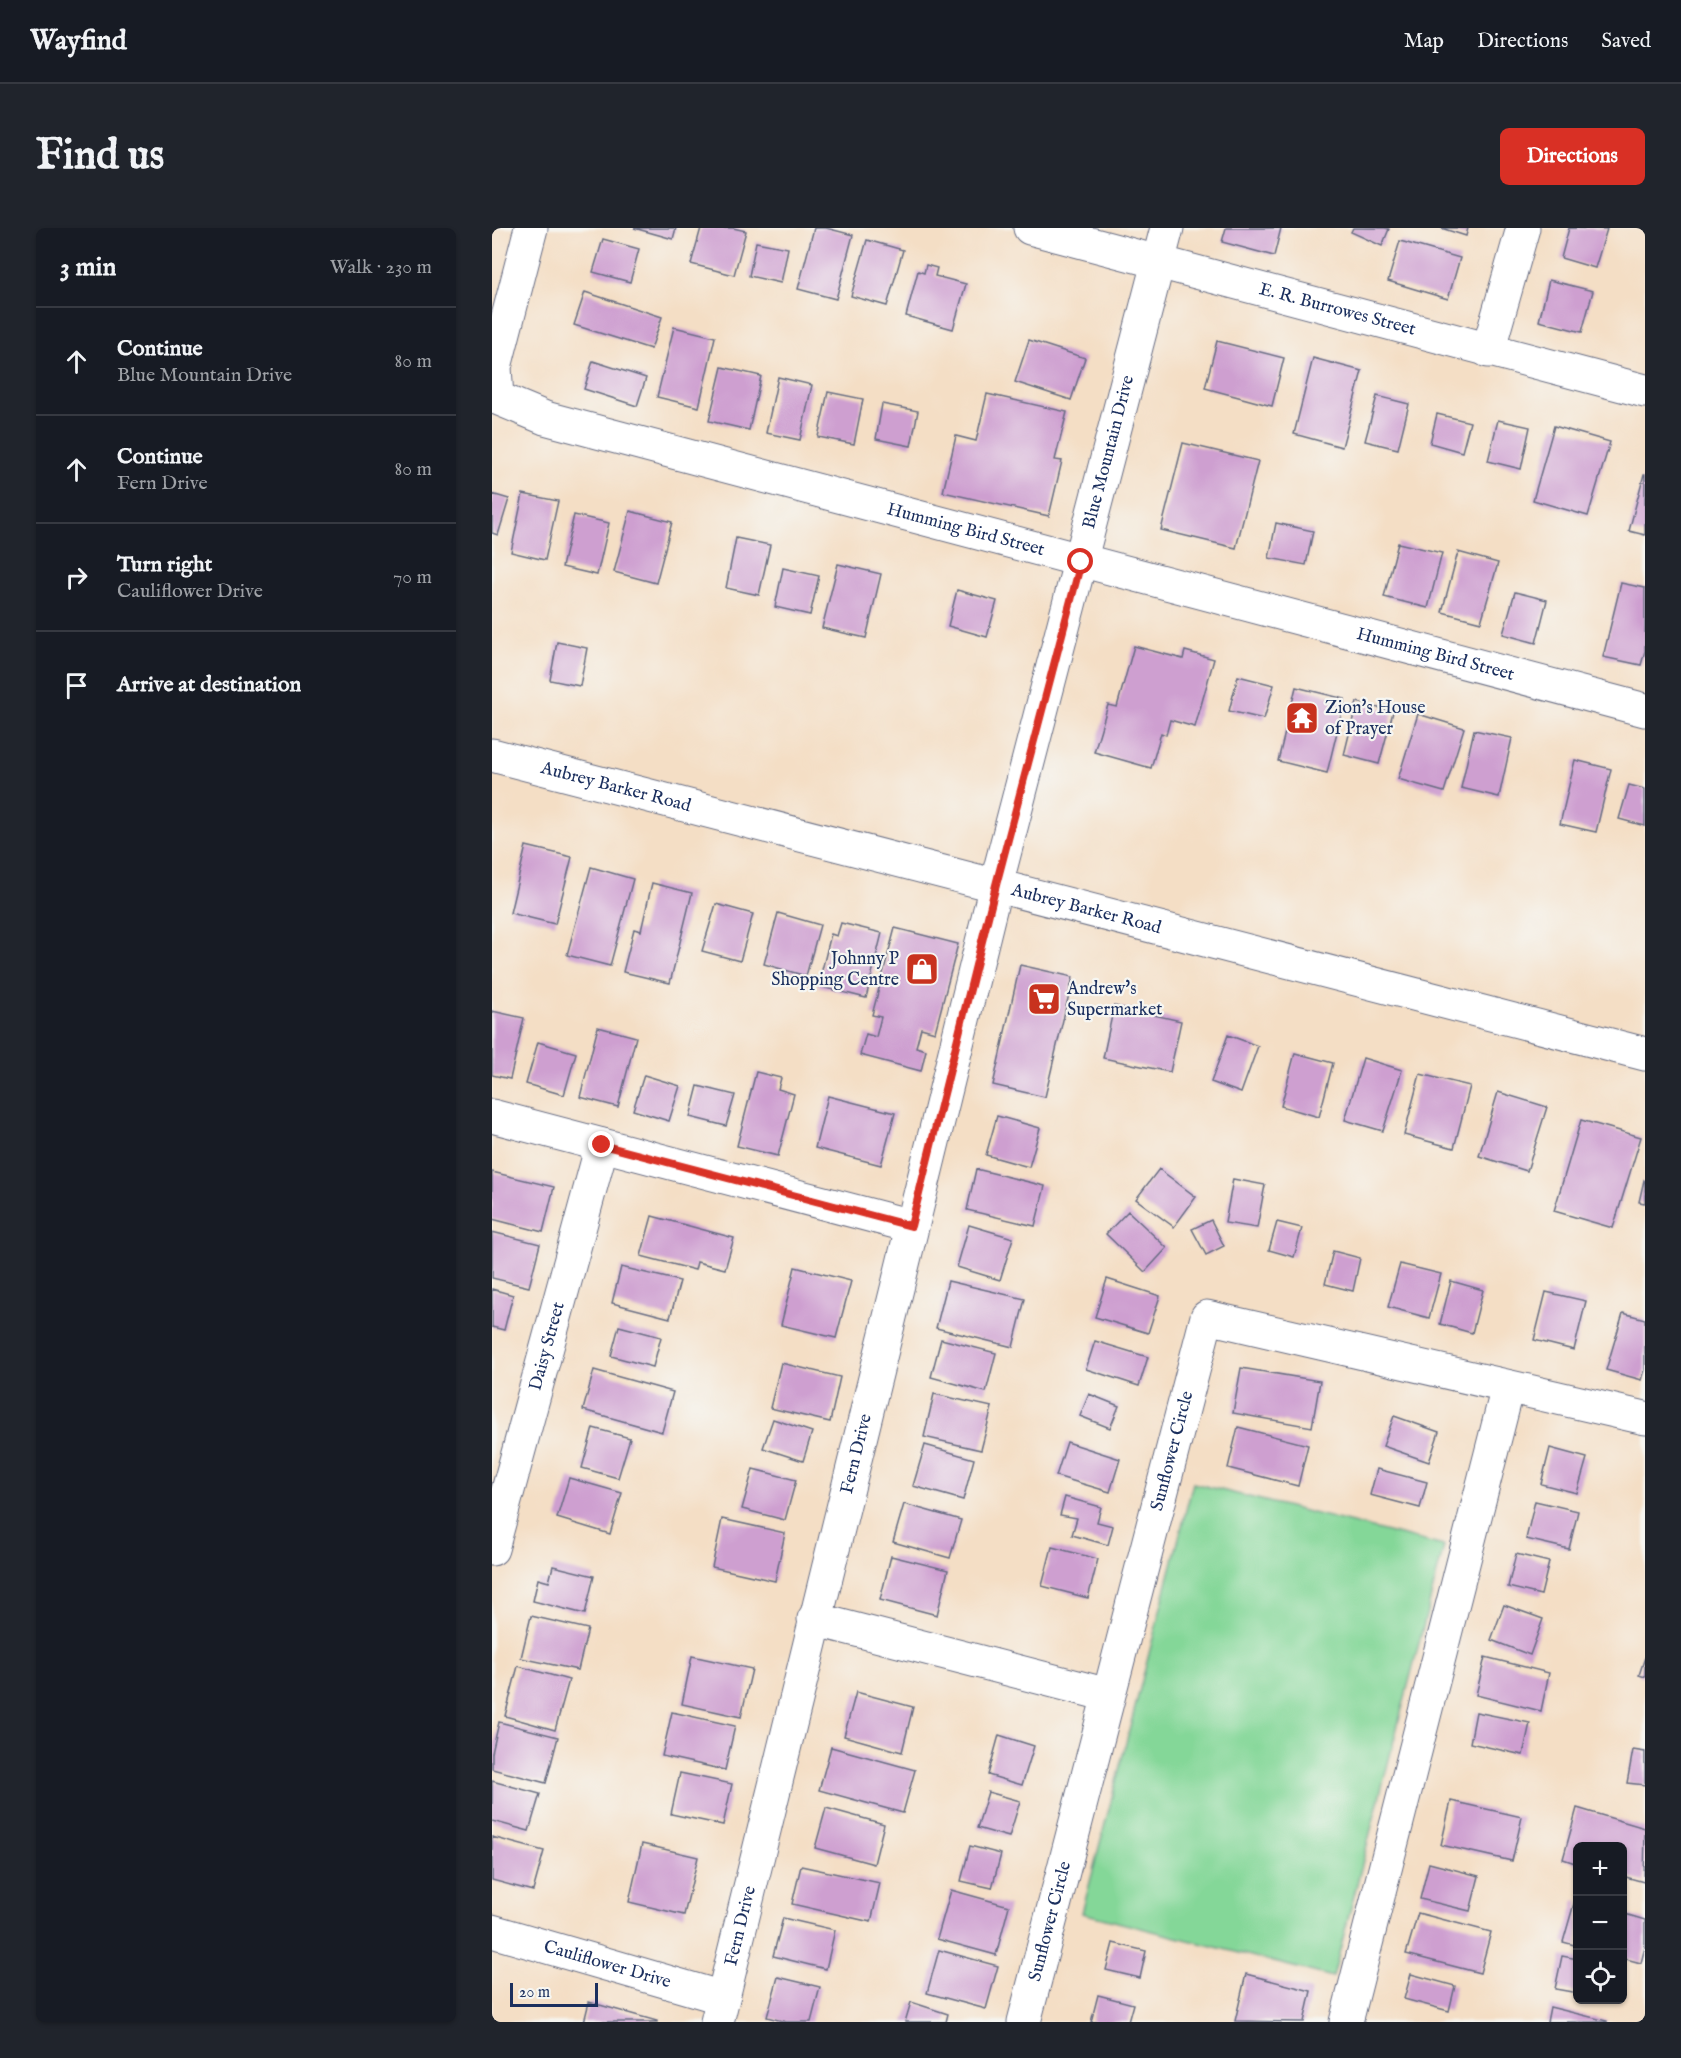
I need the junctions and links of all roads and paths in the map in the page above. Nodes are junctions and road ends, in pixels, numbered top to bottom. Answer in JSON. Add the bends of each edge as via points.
{"nodes":[{"id":1,"x":531,"y":228,"type":"edge"},
{"id":2,"x":1030,"y":228,"type":"edge"},
{"id":3,"x":1167,"y":228,"type":"edge"},
{"id":4,"x":1522,"y":228,"type":"edge"},
{"id":5,"x":1158,"y":262,"type":"junction"},
{"id":6,"x":1488,"y":351,"type":"junction"},
{"id":7,"x":1645,"y":391,"type":"edge"},
{"id":8,"x":1081,"y":562,"type":"junction"},
{"id":9,"x":1645,"y":710,"type":"edge"},
{"id":10,"x":492,"y":755,"type":"edge"},
{"id":11,"x":996,"y":885,"type":"junction"},
{"id":12,"x":1645,"y":1054,"type":"edge"},
{"id":13,"x":492,"y":1116,"type":"edge"},
{"id":14,"x":602,"y":1145,"type":"junction"},
{"id":15,"x":911,"y":1226,"type":"junction"},
{"id":16,"x":1508,"y":1387,"type":"junction"},
{"id":17,"x":1645,"y":1418,"type":"edge"},
{"id":18,"x":492,"y":1549,"type":"edge"},
{"id":19,"x":814,"y":1619,"type":"junction"},
{"id":20,"x":1108,"y":1695,"type":"junction"},
{"id":21,"x":492,"y":1931,"type":"edge"},
{"id":22,"x":720,"y":2010,"type":"edge"},
{"id":23,"x":1024,"y":2022,"type":"edge"},
{"id":24,"x":1346,"y":2022,"type":"edge"}],
"edges":[{"from":1,"to":8,"type":"street","name":"Humming Bird Street","via":[[495,367],[496,398],[544,418]]},
{"from":2,"to":5,"type":"street","name":"E. R. Burrowes Street"},
{"from":3,"to":5,"type":"street","name":"Blue Mountain Drive"},
{"from":4,"to":6,"type":"street"},
{"from":5,"to":6,"type":"street","name":"E. R. Burrowes Street"},
{"from":5,"to":8,"type":"street","name":"Blue Mountain Drive"},
{"from":6,"to":7,"type":"street","name":"E. R. Burrowes Street"},
{"from":8,"to":9,"type":"street","name":"Humming Bird Street"},
{"from":8,"to":11,"type":"street","name":"Blue Mountain Drive"},
{"from":10,"to":11,"type":"street","name":"Aubrey Barker Road"},
{"from":11,"to":12,"type":"street","name":"Aubrey Barker Road"},
{"from":11,"to":15,"type":"street","name":"Fern Drive"},
{"from":13,"to":14,"type":"street"},
{"from":14,"to":15,"type":"street"},
{"from":14,"to":18,"type":"street","name":"Daisy Street"},
{"from":15,"to":19,"type":"street","name":"Fern Drive"},
{"from":16,"to":17,"type":"street","name":"Sunflower Circle"},
{"from":16,"to":20,"type":"street","name":"Sunflower Circle","via":[[1207,1317]]},
{"from":16,"to":24,"type":"street"},
{"from":19,"to":20,"type":"street"},
{"from":19,"to":22,"type":"street","name":"Fern Drive"},
{"from":20,"to":23,"type":"street","name":"Sunflower Circle"},
{"from":21,"to":22,"type":"street","name":"Cauliflower Drive"}]}
